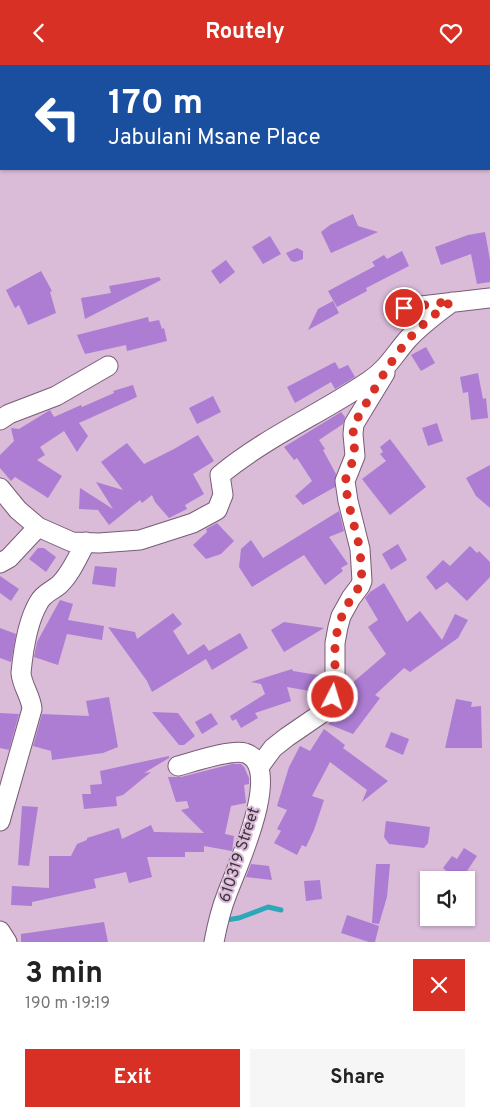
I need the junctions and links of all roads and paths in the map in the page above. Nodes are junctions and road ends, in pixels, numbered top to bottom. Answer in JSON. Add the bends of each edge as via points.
{"nodes":[{"id":1,"x":490,"y":298,"type":"edge"},
{"id":2,"x":452,"y":301,"type":"junction"},
{"id":3,"x":404,"y":308,"type":"dead end"},
{"id":4,"x":392,"y":361,"type":"junction"},
{"id":5,"x":108,"y":366,"type":"dead end"},
{"id":6,"x":0,"y":420,"type":"edge"},
{"id":7,"x":0,"y":488,"type":"edge"},
{"id":8,"x":38,"y":527,"type":"junction"},
{"id":9,"x":86,"y":542,"type":"junction"},
{"id":10,"x":0,"y":563,"type":"edge"},
{"id":11,"x":178,"y":767,"type":"dead end"},
{"id":12,"x":259,"y":767,"type":"junction"},
{"id":13,"x":0,"y":821,"type":"edge"},
{"id":14,"x":0,"y":931,"type":"edge"},
{"id":15,"x":7,"y":942,"type":"edge"},
{"id":16,"x":214,"y":942,"type":"edge"}],
"edges":[{"from":1,"to":2,"type":"street"},
{"from":2,"to":3,"type":"street"},
{"from":2,"to":4,"type":"street","via":[[417,330]]},
{"from":4,"to":9,"type":"street","via":[[369,381],[273,437],[220,475],[222,495],[217,510],[193,523],[140,540]]},
{"from":4,"to":12,"type":"street","via":[[354,424],[355,455],[345,481],[360,549],[362,581],[338,627],[333,697],[325,711],[273,748]]},
{"from":5,"to":6,"type":"street","via":[[56,396]]},
{"from":7,"to":8,"type":"street","via":[[18,511]]},
{"from":8,"to":9,"type":"street","via":[[72,542]]},
{"from":8,"to":10,"type":"street","via":[[9,558]]},
{"from":9,"to":13,"type":"street","via":[[65,578],[38,603],[29,629],[21,679],[32,701],[32,709]]},
{"from":11,"to":12,"type":"street","via":[[240,752],[256,760]]},
{"from":12,"to":16,"type":"street","name":"610319 Street","via":[[254,822],[226,895]]},
{"from":14,"to":15,"type":"street"}]}
